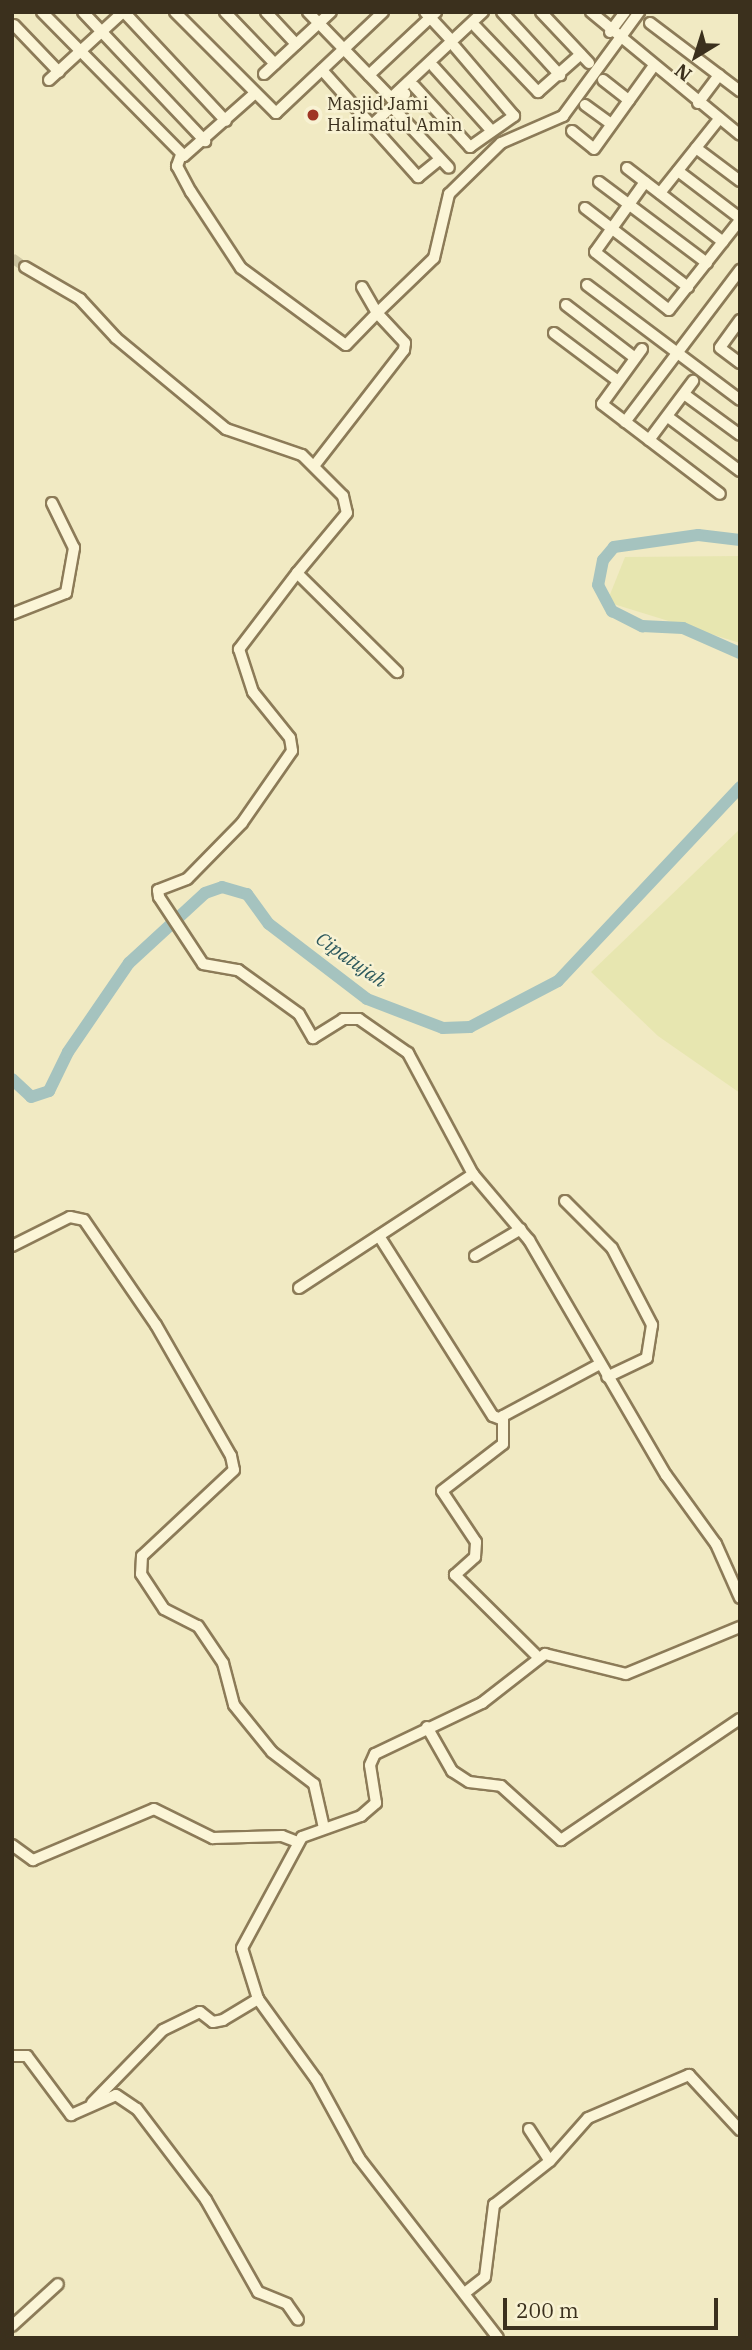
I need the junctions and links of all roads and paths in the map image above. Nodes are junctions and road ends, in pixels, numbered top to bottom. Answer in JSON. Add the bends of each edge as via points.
{"nodes":[{"id":1,"x":42,"y":12,"type":"edge"},
{"id":2,"x":83,"y":12,"type":"edge"},
{"id":3,"x":123,"y":12,"type":"edge"},
{"id":4,"x":175,"y":12,"type":"edge"},
{"id":5,"x":226,"y":12,"type":"edge"},
{"id":6,"x":266,"y":12,"type":"edge"},
{"id":7,"x":308,"y":12,"type":"edge"},
{"id":8,"x":331,"y":12,"type":"edge"},
{"id":9,"x":383,"y":12,"type":"edge"},
{"id":10,"x":483,"y":12,"type":"edge"},
{"id":11,"x":493,"y":12,"type":"edge"},
{"id":12,"x":502,"y":12,"type":"edge"},
{"id":13,"x":541,"y":12,"type":"edge"},
{"id":14,"x":592,"y":12,"type":"edge"},
{"id":15,"x":625,"y":12,"type":"edge"},
{"id":16,"x":639,"y":12,"type":"edge"},
{"id":17,"x":430,"y":14,"type":"edge"},
{"id":18,"x":650,"y":23,"type":"dead end"},
{"id":19,"x":319,"y":24,"type":"junction"},
{"id":20,"x":14,"y":25,"type":"dead end"},
{"id":21,"x":476,"y":27,"type":"junction"},
{"id":22,"x":102,"y":32,"type":"junction"},
{"id":23,"x":610,"y":32,"type":"junction"},
{"id":24,"x":622,"y":43,"type":"junction"},
{"id":25,"x":296,"y":44,"type":"junction"},
{"id":26,"x":454,"y":44,"type":"junction"},
{"id":27,"x":344,"y":50,"type":"junction"},
{"id":28,"x":80,"y":52,"type":"junction"},
{"id":29,"x":275,"y":64,"type":"junction"},
{"id":30,"x":434,"y":67,"type":"junction"},
{"id":31,"x":653,"y":67,"type":"junction"},
{"id":32,"x":322,"y":70,"type":"junction"},
{"id":33,"x":59,"y":72,"type":"junction"},
{"id":34,"x":264,"y":74,"type":"dead end"},
{"id":35,"x":369,"y":75,"type":"junction"},
{"id":36,"x":560,"y":75,"type":"junction"},
{"id":37,"x":719,"y":75,"type":"junction"},
{"id":38,"x":49,"y":80,"type":"dead end"},
{"id":39,"x":603,"y":80,"type":"dead end"},
{"id":40,"x":414,"y":86,"type":"junction"},
{"id":41,"x":740,"y":90,"type":"edge"},
{"id":42,"x":253,"y":95,"type":"junction"},
{"id":43,"x":629,"y":100,"type":"junction"},
{"id":44,"x":698,"y":103,"type":"junction"},
{"id":45,"x":585,"y":105,"type":"dead end"},
{"id":46,"x":392,"y":107,"type":"junction"},
{"id":47,"x":719,"y":119,"type":"junction"},
{"id":48,"x":226,"y":121,"type":"junction"},
{"id":49,"x":369,"y":123,"type":"junction"},
{"id":50,"x":611,"y":124,"type":"junction"},
{"id":51,"x":491,"y":130,"type":"junction"},
{"id":52,"x":572,"y":131,"type":"dead end"},
{"id":53,"x":740,"y":135,"type":"edge"},
{"id":54,"x":205,"y":141,"type":"junction"},
{"id":55,"x":696,"y":148,"type":"junction"},
{"id":56,"x":181,"y":155,"type":"junction"},
{"id":57,"x":440,"y":159,"type":"junction"},
{"id":58,"x":449,"y":168,"type":"dead end"},
{"id":59,"x":626,"y":168,"type":"dead end"},
{"id":60,"x":678,"y":171,"type":"junction"},
{"id":61,"x":740,"y":181,"type":"edge"},
{"id":62,"x":599,"y":182,"type":"dead end"},
{"id":63,"x":645,"y":182,"type":"junction"},
{"id":64,"x":660,"y":193,"type":"junction"},
{"id":65,"x":628,"y":205,"type":"junction"},
{"id":66,"x":585,"y":208,"type":"dead end"},
{"id":67,"x":740,"y":219,"type":"edge"},
{"id":68,"x":610,"y":228,"type":"junction"},
{"id":69,"x":723,"y":242,"type":"junction"},
{"id":70,"x":707,"y":263,"type":"junction"},
{"id":71,"x":25,"y":267,"type":"tunnel mouth"},
{"id":72,"x":739,"y":271,"type":"edge"},
{"id":73,"x":587,"y":285,"type":"dead end"},
{"id":74,"x":362,"y":287,"type":"dead end"},
{"id":75,"x":688,"y":287,"type":"junction"},
{"id":76,"x":566,"y":305,"type":"dead end"},
{"id":77,"x":377,"y":313,"type":"junction"},
{"id":78,"x":739,"y":324,"type":"edge"},
{"id":79,"x":554,"y":333,"type":"dead end"},
{"id":80,"x":677,"y":353,"type":"junction"},
{"id":81,"x":740,"y":363,"type":"edge"},
{"id":82,"x":618,"y":381,"type":"junction"},
{"id":83,"x":693,"y":381,"type":"dead end"},
{"id":84,"x":684,"y":394,"type":"junction"},
{"id":85,"x":740,"y":400,"type":"edge"},
{"id":86,"x":668,"y":417,"type":"junction"},
{"id":87,"x":625,"y":422,"type":"junction"},
{"id":88,"x":740,"y":435,"type":"edge"},
{"id":89,"x":649,"y":440,"type":"junction"},
{"id":90,"x":314,"y":466,"type":"junction"},
{"id":91,"x":740,"y":471,"type":"edge"},
{"id":92,"x":720,"y":494,"type":"dead end"},
{"id":93,"x":52,"y":503,"type":"dead end"},
{"id":94,"x":297,"y":573,"type":"junction"},
{"id":95,"x":14,"y":611,"type":"edge"},
{"id":96,"x":397,"y":672,"type":"dead end"},
{"id":97,"x":473,"y":1174,"type":"junction"},
{"id":98,"x":565,"y":1201,"type":"dead end"},
{"id":99,"x":521,"y":1228,"type":"junction"},
{"id":100,"x":379,"y":1236,"type":"junction"},
{"id":101,"x":12,"y":1246,"type":"edge"},
{"id":102,"x":475,"y":1256,"type":"dead end"},
{"id":103,"x":299,"y":1288,"type":"dead end"},
{"id":104,"x":600,"y":1364,"type":"junction"},
{"id":105,"x":607,"y":1377,"type":"junction"},
{"id":106,"x":502,"y":1419,"type":"junction"},
{"id":107,"x":737,"y":1586,"type":"edge"},
{"id":108,"x":740,"y":1598,"type":"edge"},
{"id":109,"x":740,"y":1627,"type":"edge"},
{"id":110,"x":537,"y":1657,"type":"junction"},
{"id":111,"x":740,"y":1718,"type":"edge"},
{"id":112,"x":427,"y":1727,"type":"junction"},
{"id":113,"x":324,"y":1828,"type":"junction"},
{"id":114,"x":298,"y":1842,"type":"junction"},
{"id":115,"x":12,"y":1845,"type":"edge"},
{"id":116,"x":258,"y":1998,"type":"junction"},
{"id":117,"x":12,"y":2056,"type":"edge"},
{"id":118,"x":92,"y":2103,"type":"junction"},
{"id":119,"x":529,"y":2129,"type":"dead end"},
{"id":120,"x":740,"y":2130,"type":"edge"},
{"id":121,"x":550,"y":2161,"type":"junction"},
{"id":122,"x":58,"y":2284,"type":"dead end"},
{"id":123,"x":466,"y":2292,"type":"junction"},
{"id":124,"x":299,"y":2320,"type":"dead end"},
{"id":125,"x":12,"y":2326,"type":"edge"},
{"id":126,"x":498,"y":2338,"type":"edge"}],
"edges":[{"from":1,"to":28,"type":"street"},
{"from":2,"to":22,"type":"street"},
{"from":3,"to":22,"type":"street"},
{"from":3,"to":48,"type":"street"},
{"from":4,"to":42,"type":"street"},
{"from":5,"to":29,"type":"street"},
{"from":6,"to":25,"type":"street"},
{"from":7,"to":19,"type":"street"},
{"from":8,"to":19,"type":"street"},
{"from":9,"to":27,"type":"street"},
{"from":10,"to":26,"type":"street"},
{"from":11,"to":21,"type":"street"},
{"from":12,"to":36,"type":"street"},
{"from":13,"to":36,"type":"street","via":[[585,59]]},
{"from":14,"to":23,"type":"street"},
{"from":15,"to":23,"type":"street"},
{"from":16,"to":24,"type":"street"},
{"from":17,"to":26,"type":"street"},
{"from":17,"to":35,"type":"street"},
{"from":18,"to":37,"type":"street"},
{"from":19,"to":25,"type":"street"},
{"from":19,"to":27,"type":"street"},
{"from":20,"to":33,"type":"street"},
{"from":21,"to":26,"type":"street"},
{"from":21,"to":36,"type":"street","via":[[535,90]]},
{"from":22,"to":28,"type":"street"},
{"from":22,"to":54,"type":"street"},
{"from":23,"to":24,"type":"street"},
{"from":24,"to":31,"type":"street"},
{"from":24,"to":77,"type":"street","via":[[563,116],[501,144],[449,194],[434,258]]},
{"from":25,"to":29,"type":"street"},
{"from":26,"to":30,"type":"street"},
{"from":26,"to":35,"type":"street","via":[[391,98]]},
{"from":26,"to":51,"type":"street","via":[[516,112]]},
{"from":27,"to":32,"type":"street"},
{"from":27,"to":35,"type":"street"},
{"from":28,"to":33,"type":"street"},
{"from":28,"to":56,"type":"street"},
{"from":29,"to":34,"type":"street"},
{"from":30,"to":40,"type":"street"},
{"from":30,"to":51,"type":"street"},
{"from":31,"to":43,"type":"street"},
{"from":31,"to":44,"type":"street"},
{"from":32,"to":42,"type":"street","via":[[276,113]]},
{"from":32,"to":49,"type":"street"},
{"from":33,"to":38,"type":"street"},
{"from":37,"to":41,"type":"street"},
{"from":37,"to":44,"type":"street"},
{"from":39,"to":43,"type":"street"},
{"from":40,"to":46,"type":"street"},
{"from":40,"to":51,"type":"street","via":[[469,146]]},
{"from":42,"to":48,"type":"street"},
{"from":43,"to":50,"type":"street"},
{"from":44,"to":47,"type":"street"},
{"from":45,"to":50,"type":"street"},
{"from":46,"to":49,"type":"street"},
{"from":46,"to":57,"type":"street"},
{"from":47,"to":53,"type":"street"},
{"from":47,"to":55,"type":"street"},
{"from":48,"to":54,"type":"street"},
{"from":49,"to":57,"type":"street","via":[[418,177]]},
{"from":50,"to":52,"type":"street","via":[[594,149]]},
{"from":54,"to":56,"type":"street"},
{"from":55,"to":60,"type":"street"},
{"from":55,"to":61,"type":"street"},
{"from":56,"to":77,"type":"street","via":[[177,166],[191,192],[242,268],[346,345]]},
{"from":57,"to":58,"type":"street"},
{"from":59,"to":63,"type":"street"},
{"from":60,"to":64,"type":"street"},
{"from":60,"to":67,"type":"street"},
{"from":62,"to":65,"type":"street"},
{"from":63,"to":64,"type":"street"},
{"from":63,"to":65,"type":"street"},
{"from":64,"to":69,"type":"street"},
{"from":65,"to":68,"type":"street"},
{"from":65,"to":70,"type":"street"},
{"from":66,"to":68,"type":"street"},
{"from":67,"to":69,"type":"street"},
{"from":68,"to":75,"type":"street"},
{"from":68,"to":75,"type":"street","via":[[596,253],[667,309]]},
{"from":69,"to":70,"type":"street"},
{"from":70,"to":75,"type":"street"},
{"from":71,"to":90,"type":"street","via":[[80,299],[116,338],[226,429],[288,447]]},
{"from":72,"to":80,"type":"street"},
{"from":73,"to":80,"type":"street"},
{"from":74,"to":77,"type":"street"},
{"from":76,"to":82,"type":"street","via":[[639,354]]},
{"from":77,"to":90,"type":"street","via":[[405,343],[404,351]]},
{"from":78,"to":81,"type":"street","via":[[716,353]]},
{"from":79,"to":82,"type":"street"},
{"from":80,"to":85,"type":"street"},
{"from":80,"to":87,"type":"street"},
{"from":82,"to":87,"type":"street","via":[[602,404]]},
{"from":83,"to":84,"type":"street"},
{"from":84,"to":86,"type":"street"},
{"from":84,"to":88,"type":"street"},
{"from":86,"to":89,"type":"street"},
{"from":86,"to":91,"type":"street"},
{"from":87,"to":89,"type":"street"},
{"from":89,"to":92,"type":"street"},
{"from":90,"to":94,"type":"street","via":[[349,509]]},
{"from":93,"to":95,"type":"street","via":[[73,542],[67,588],[63,596]]},
{"from":94,"to":96,"type":"street"},
{"from":94,"to":97,"type":"street","via":[[239,649],[253,692],[290,738],[292,751],[251,813],[187,878],[158,890],[160,901],[209,969],[236,968],[291,1007],[313,1038],[352,1018],[373,1023],[394,1039],[418,1068]]},
{"from":97,"to":99,"type":"street"},
{"from":97,"to":100,"type":"street"},
{"from":98,"to":105,"type":"street","via":[[612,1248],[652,1325],[647,1358]]},
{"from":99,"to":102,"type":"street"},
{"from":99,"to":104,"type":"street"},
{"from":100,"to":103,"type":"street"},
{"from":100,"to":106,"type":"street","via":[[494,1417]]},
{"from":101,"to":113,"type":"street","via":[[70,1217],[84,1220],[156,1325],[232,1456],[234,1470],[142,1556],[141,1574],[164,1609],[198,1626],[223,1663],[234,1704],[272,1752],[314,1784]]},
{"from":104,"to":105,"type":"street"},
{"from":104,"to":106,"type":"street"},
{"from":105,"to":107,"type":"street","via":[[716,1544]]},
{"from":106,"to":110,"type":"street","via":[[503,1444],[441,1496],[475,1542],[475,1557],[455,1575]]},
{"from":107,"to":108,"type":"street"},
{"from":109,"to":110,"type":"street","via":[[625,1674],[552,1654]]},
{"from":110,"to":112,"type":"street","via":[[482,1703]]},
{"from":111,"to":112,"type":"street","via":[[561,1840],[501,1786],[469,1782],[452,1771]]},
{"from":112,"to":113,"type":"street","via":[[375,1754],[373,1807]]},
{"from":113,"to":114,"type":"street"},
{"from":114,"to":115,"type":"street","via":[[282,1836],[214,1838],[154,1809],[33,1860]]},
{"from":114,"to":116,"type":"street","via":[[242,1948]]},
{"from":116,"to":118,"type":"street","via":[[223,2020],[213,2022],[200,2012],[170,2025],[131,2056]]},
{"from":116,"to":123,"type":"street","via":[[316,2079],[359,2158]]},
{"from":117,"to":118,"type":"street","via":[[27,2056],[69,2114]]},
{"from":118,"to":124,"type":"street","via":[[116,2095],[138,2109],[206,2200],[258,2292],[287,2304]]},
{"from":119,"to":121,"type":"street"},
{"from":120,"to":121,"type":"street","via":[[689,2075],[588,2118]]},
{"from":121,"to":123,"type":"street","via":[[494,2205],[486,2276]]},
{"from":122,"to":125,"type":"street"},
{"from":123,"to":126,"type":"street"}]}
